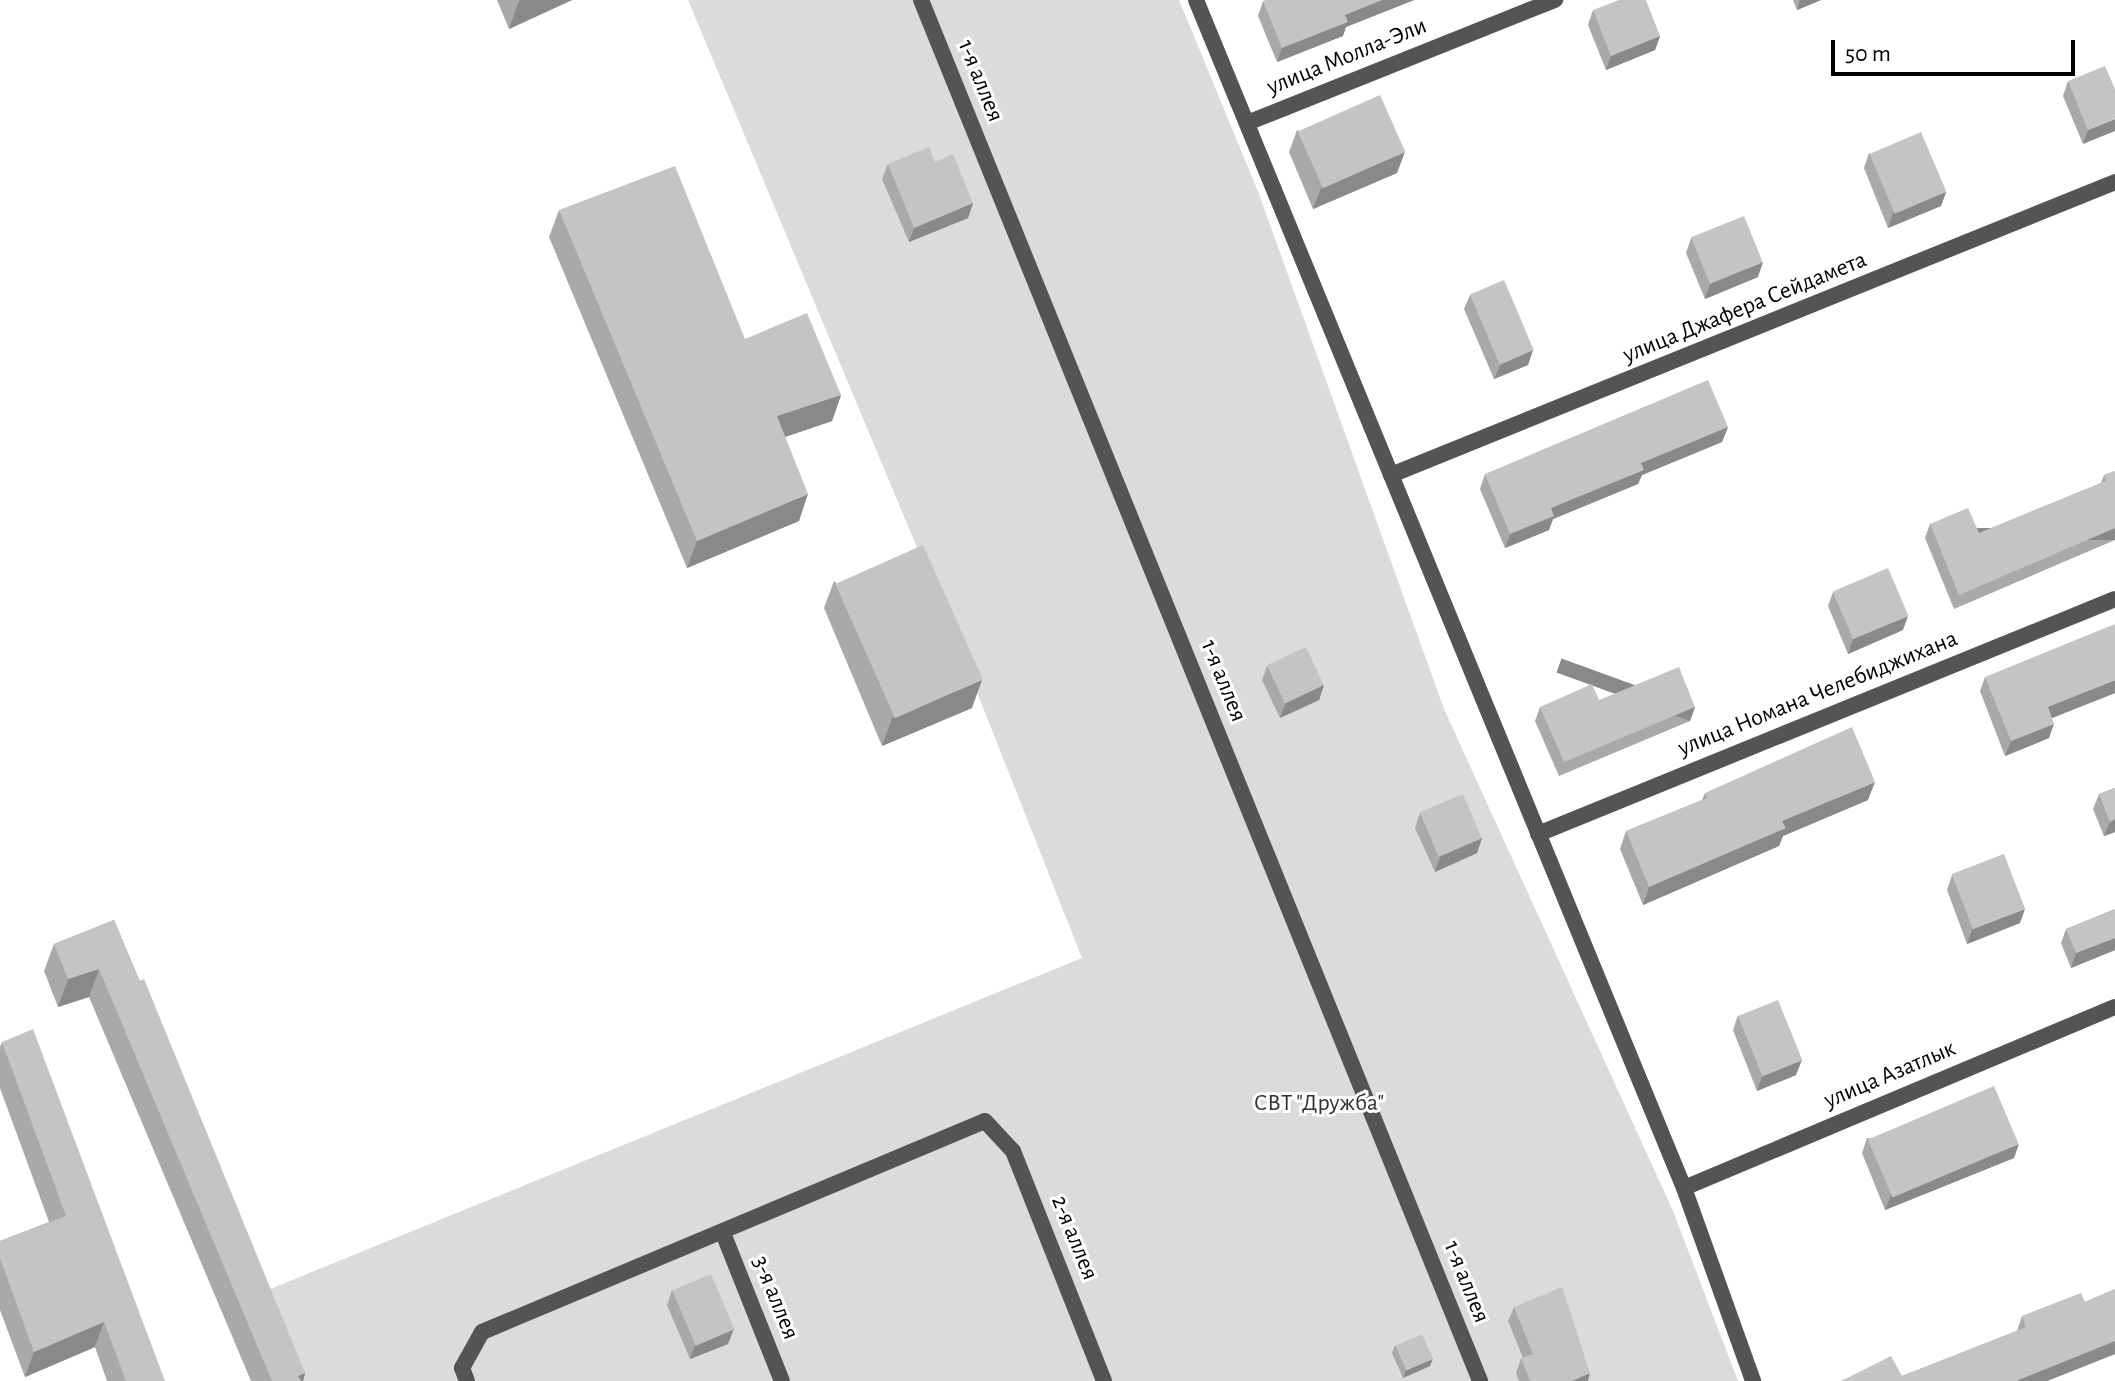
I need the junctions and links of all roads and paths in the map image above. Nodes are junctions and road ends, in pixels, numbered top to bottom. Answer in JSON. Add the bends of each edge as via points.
{"nodes":[{"id":1,"x":921,"y":0,"type":"edge"},
{"id":2,"x":1196,"y":0,"type":"edge"},
{"id":3,"x":1555,"y":0,"type":"edge"},
{"id":4,"x":1247,"y":123,"type":"junction"},
{"id":5,"x":2115,"y":182,"type":"edge"},
{"id":6,"x":1391,"y":475,"type":"junction"},
{"id":7,"x":2115,"y":599,"type":"edge"},
{"id":8,"x":1538,"y":834,"type":"junction"},
{"id":9,"x":2115,"y":1007,"type":"edge"},
{"id":10,"x":1684,"y":1188,"type":"junction"},
{"id":11,"x":723,"y":1233,"type":"junction"},
{"id":12,"x":467,"y":1381,"type":"edge"},
{"id":13,"x":782,"y":1381,"type":"edge"},
{"id":14,"x":1104,"y":1381,"type":"edge"},
{"id":15,"x":1480,"y":1381,"type":"edge"},
{"id":16,"x":1753,"y":1381,"type":"edge"}],
"edges":[{"from":1,"to":15,"type":"street","name":"1-я аллея"},
{"from":2,"to":4,"type":"street"},
{"from":3,"to":4,"type":"street","name":"улица Молла-Эли"},
{"from":4,"to":6,"type":"street"},
{"from":5,"to":6,"type":"street","name":"улица Джафера Сейдамета"},
{"from":6,"to":8,"type":"street"},
{"from":7,"to":8,"type":"street","name":"улица Номана Челебиджихана"},
{"from":8,"to":10,"type":"street"},
{"from":9,"to":10,"type":"street","name":"улица Азатлык"},
{"from":10,"to":16,"type":"street"},
{"from":11,"to":12,"type":"street","via":[[482,1332],[462,1368]]},
{"from":11,"to":13,"type":"street","name":"3-я аллея"},
{"from":11,"to":14,"type":"street","name":"2-я аллея","via":[[985,1121],[1013,1151]]}]}
